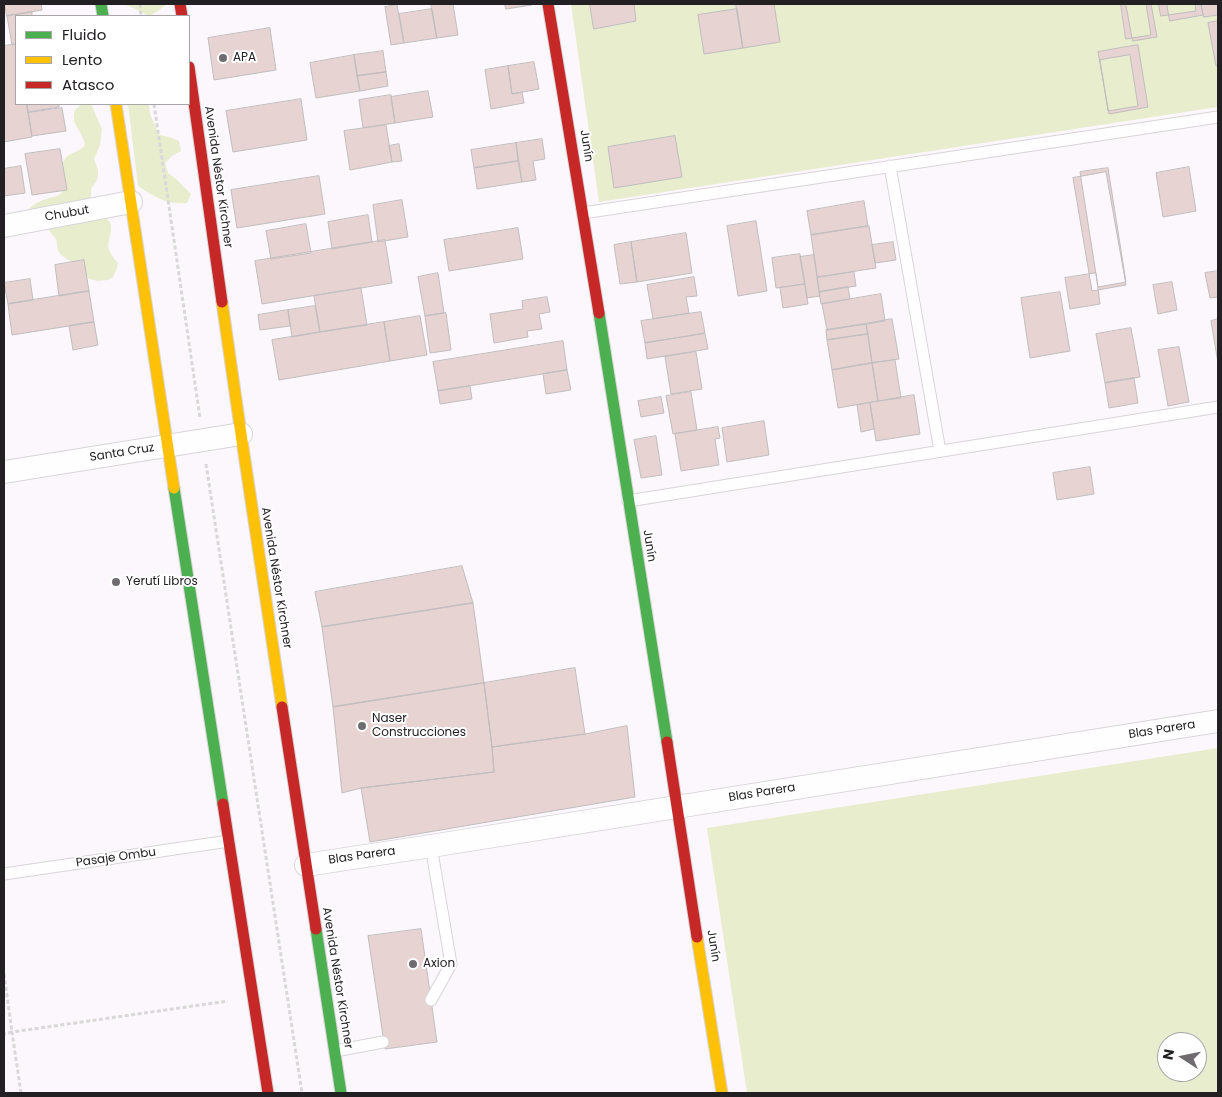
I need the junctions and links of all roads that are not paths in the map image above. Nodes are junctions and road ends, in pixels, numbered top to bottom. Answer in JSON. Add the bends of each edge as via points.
{"nodes":[{"id":1,"x":548,"y":4,"type":"edge"},
{"id":2,"x":190,"y":74,"type":"edge"},
{"id":3,"x":116,"y":105,"type":"edge"},
{"id":4,"x":1218,"y":117,"type":"edge"},
{"id":5,"x":890,"y":166,"type":"junction"},
{"id":6,"x":131,"y":202,"type":"junction"},
{"id":7,"x":583,"y":212,"type":"junction"},
{"id":8,"x":4,"y":226,"type":"edge"},
{"id":9,"x":1218,"y":407,"type":"edge"},
{"id":10,"x":241,"y":434,"type":"junction"},
{"id":11,"x":167,"y":446,"type":"junction"},
{"id":12,"x":940,"y":452,"type":"junction"},
{"id":13,"x":4,"y":472,"type":"edge"},
{"id":14,"x":628,"y":501,"type":"junction"},
{"id":15,"x":1218,"y":721,"type":"edge"},
{"id":16,"x":677,"y":806,"type":"junction"},
{"id":17,"x":229,"y":841,"type":"junction"},
{"id":18,"x":432,"y":846,"type":"junction"},
{"id":19,"x":306,"y":865,"type":"junction"},
{"id":20,"x":4,"y":874,"type":"edge"},
{"id":21,"x":431,"y":1000,"type":"dead end"},
{"id":22,"x":383,"y":1042,"type":"dead end"},
{"id":23,"x":335,"y":1051,"type":"junction"},
{"id":24,"x":268,"y":1093,"type":"edge"},
{"id":25,"x":340,"y":1093,"type":"edge"},
{"id":26,"x":722,"y":1093,"type":"edge"}],
"edges":[{"from":1,"to":7,"type":"main road","name":"Junín"},
{"from":2,"to":10,"type":"main road","name":"Avenida Néstor Kirchner"},
{"from":3,"to":6,"type":"main road"},
{"from":4,"to":5,"type":"lane"},
{"from":5,"to":7,"type":"lane"},
{"from":5,"to":12,"type":"lane"},
{"from":6,"to":8,"type":"street","name":"Chubut"},
{"from":6,"to":11,"type":"main road"},
{"from":7,"to":14,"type":"main road","name":"Junín"},
{"from":9,"to":12,"type":"lane"},
{"from":10,"to":11,"type":"street","name":"Santa Cruz"},
{"from":10,"to":19,"type":"main road","name":"Avenida Néstor Kirchner"},
{"from":11,"to":13,"type":"street","name":"Santa Cruz"},
{"from":11,"to":17,"type":"main road"},
{"from":12,"to":14,"type":"lane"},
{"from":14,"to":16,"type":"main road","name":"Junín"},
{"from":15,"to":16,"type":"street","name":"Blas Parera"},
{"from":16,"to":18,"type":"street","name":"Blas Parera"},
{"from":16,"to":26,"type":"main road","name":"Junín"},
{"from":17,"to":20,"type":"lane","name":"Pasaje Ombu"},
{"from":17,"to":24,"type":"main road"},
{"from":18,"to":19,"type":"street","name":"Blas Parera"},
{"from":18,"to":21,"type":"lane","via":[[451,964]]},
{"from":19,"to":23,"type":"main road","name":"Avenida Néstor Kirchner"},
{"from":22,"to":23,"type":"lane"},
{"from":23,"to":25,"type":"main road","name":"Avenida Néstor Kirchner"}]}
